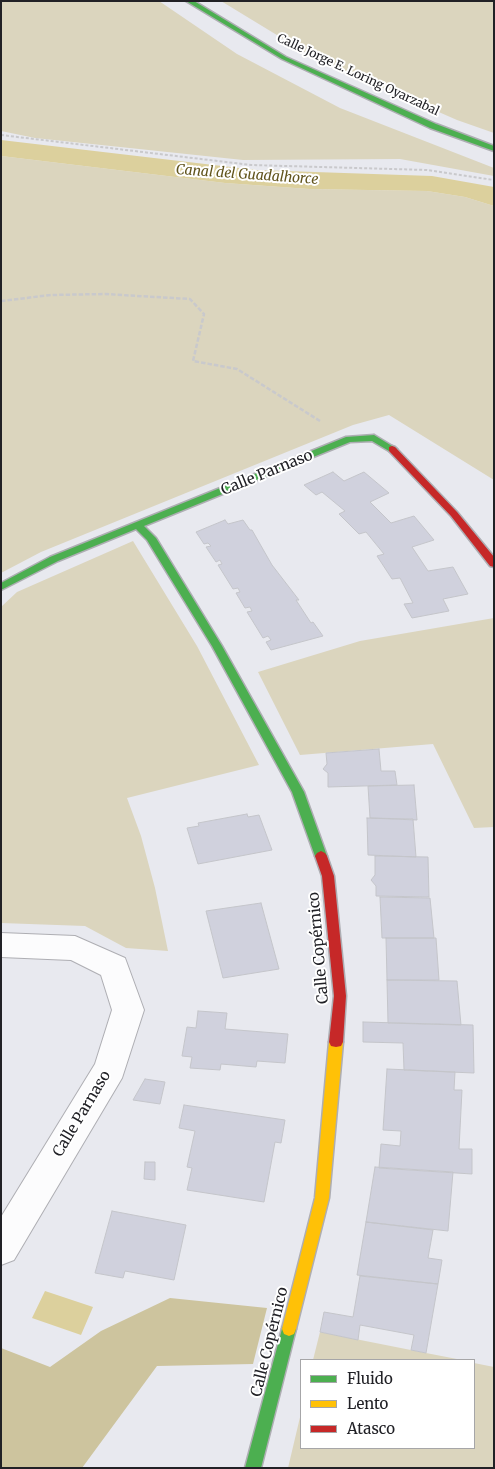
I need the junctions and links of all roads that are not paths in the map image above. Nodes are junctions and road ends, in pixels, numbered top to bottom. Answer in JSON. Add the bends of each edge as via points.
{"nodes":[{"id":1,"x":189,"y":1,"type":"edge"},
{"id":2,"x":494,"y":149,"type":"edge"},
{"id":3,"x":138,"y":526,"type":"junction"},
{"id":4,"x":494,"y":564,"type":"edge"},
{"id":5,"x":1,"y":587,"type":"edge"},
{"id":6,"x":1,"y":944,"type":"edge"},
{"id":7,"x":1,"y":1249,"type":"edge"},
{"id":8,"x":253,"y":1468,"type":"edge"}],
"edges":[{"from":1,"to":2,"type":"street","name":"Calle Jorge E. Loring Oyarzabal","via":[[284,58],[433,126]]},
{"from":3,"to":4,"type":"street","name":"Calle Parnaso","via":[[349,439],[374,438],[394,451],[454,514]]},
{"from":3,"to":5,"type":"street","name":"Calle Parnaso","via":[[54,559]]},
{"from":3,"to":8,"type":"street","name":"Calle Copérnico","via":[[151,538],[217,646],[298,792],[328,876],[340,996],[322,1198]]},
{"from":6,"to":7,"type":"street","name":"Calle Parnaso","via":[[75,948],[114,967],[128,1010],[110,1068]]}]}
